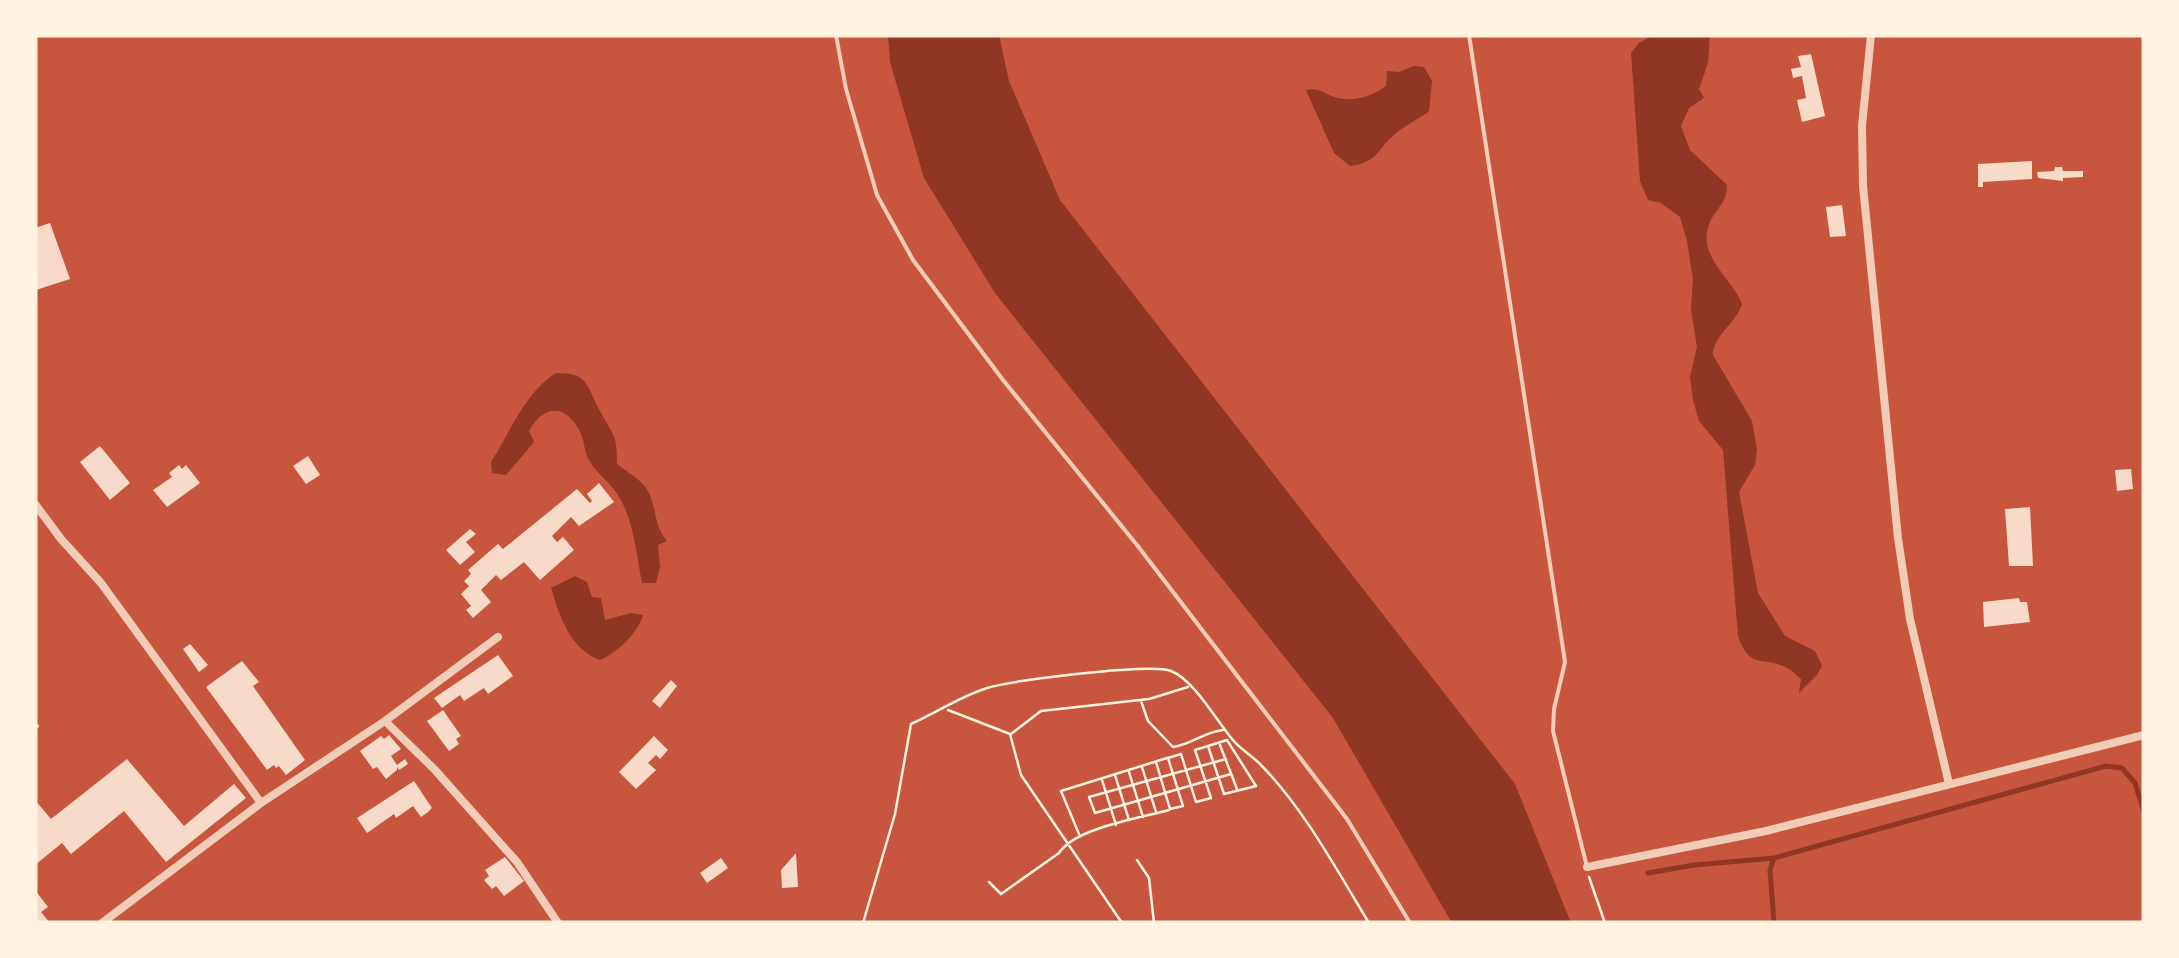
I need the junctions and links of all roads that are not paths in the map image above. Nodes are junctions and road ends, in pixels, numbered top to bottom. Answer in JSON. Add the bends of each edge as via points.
{"nodes":[{"id":1,"x":836,"y":35,"type":"edge"},
{"id":2,"x":1468,"y":35,"type":"edge"},
{"id":3,"x":1871,"y":35,"type":"edge"},
{"id":4,"x":35,"y":504,"type":"edge"},
{"id":5,"x":498,"y":637,"type":"dead end"},
{"id":6,"x":385,"y":721,"type":"junction"},
{"id":7,"x":2144,"y":737,"type":"edge"},
{"id":8,"x":1949,"y":784,"type":"junction"},
{"id":9,"x":261,"y":803,"type":"junction"},
{"id":10,"x":1587,"y":868,"type":"joint"},
{"id":11,"x":102,"y":923,"type":"edge"},
{"id":12,"x":558,"y":923,"type":"edge"},
{"id":13,"x":1410,"y":923,"type":"edge"}],
"edges":[{"from":1,"to":13,"type":"lane","via":[[876,194],[913,260],[1347,819]]},
{"from":2,"to":10,"type":"lane","via":[[1564,662],[1552,732]]},
{"from":3,"to":8,"type":"street","via":[[1863,186],[1897,527],[1910,619]]},
{"from":4,"to":9,"type":"street","via":[[101,583]]},
{"from":5,"to":6,"type":"street"},
{"from":6,"to":9,"type":"street"},
{"from":6,"to":12,"type":"street","via":[[517,862]]},
{"from":7,"to":8,"type":"street"},
{"from":8,"to":10,"type":"street","via":[[1766,832]]},
{"from":9,"to":11,"type":"street"}]}
